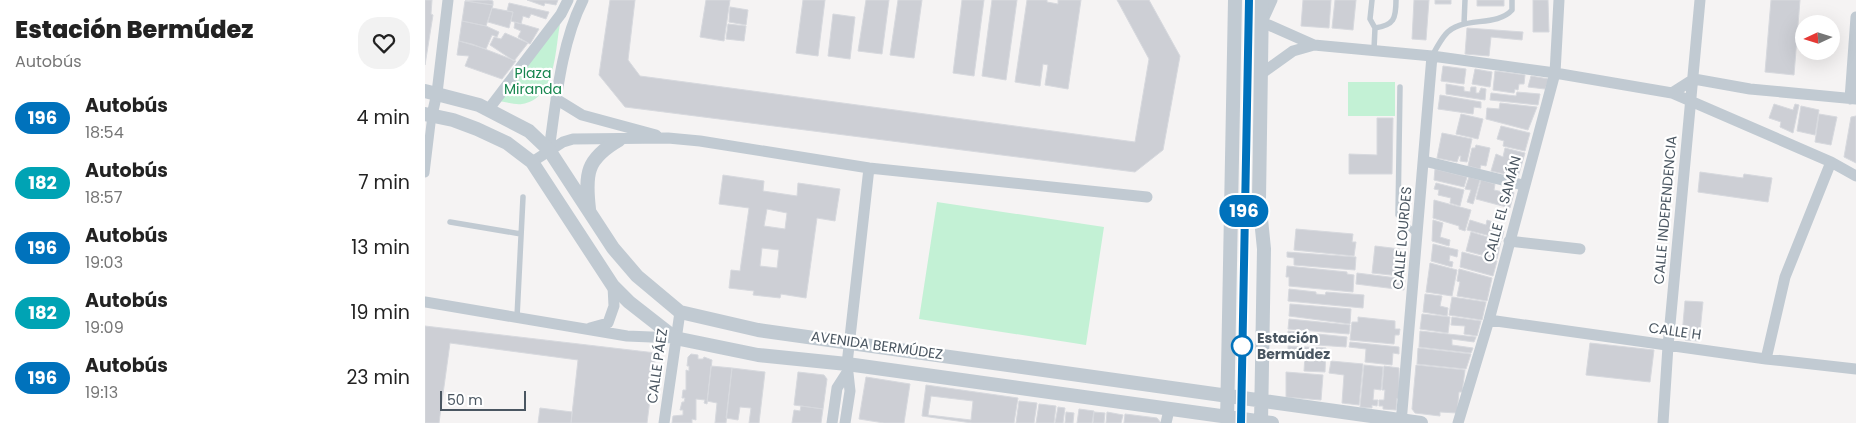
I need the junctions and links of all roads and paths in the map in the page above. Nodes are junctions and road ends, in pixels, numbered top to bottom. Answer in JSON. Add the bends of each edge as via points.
{"nodes":[{"id":1,"x":448,"y":0,"type":"edge"},
{"id":2,"x":568,"y":0,"type":"edge"},
{"id":3,"x":583,"y":0,"type":"edge"},
{"id":4,"x":1235,"y":0,"type":"edge"},
{"id":5,"x":1249,"y":0,"type":"edge"},
{"id":6,"x":1262,"y":0,"type":"edge"},
{"id":7,"x":1272,"y":0,"type":"edge"},
{"id":8,"x":1372,"y":0,"type":"edge"},
{"id":9,"x":1396,"y":0,"type":"edge"},
{"id":10,"x":1465,"y":0,"type":"edge"},
{"id":11,"x":1512,"y":0,"type":"edge"},
{"id":12,"x":1559,"y":0,"type":"edge"},
{"id":13,"x":1700,"y":0,"type":"edge"},
{"id":14,"x":561,"y":14,"type":"junction"},
{"id":15,"x":1856,"y":17,"type":"edge"},
{"id":16,"x":573,"y":20,"type":"junction"},
{"id":17,"x":1262,"y":22,"type":"junction"},
{"id":18,"x":1464,"y":24,"type":"junction"},
{"id":19,"x":1375,"y":28,"type":"junction"},
{"id":20,"x":1314,"y":46,"type":"junction"},
{"id":21,"x":1374,"y":50,"type":"junction"},
{"id":22,"x":1432,"y":56,"type":"junction"},
{"id":23,"x":1555,"y":73,"type":"junction"},
{"id":24,"x":1261,"y":74,"type":"junction"},
{"id":25,"x":1693,"y":79,"type":"junction"},
{"id":26,"x":1400,"y":87,"type":"dead end"},
{"id":27,"x":431,"y":92,"type":"edge"},
{"id":28,"x":1672,"y":93,"type":"junction"},
{"id":29,"x":556,"y":99,"type":"junction"},
{"id":30,"x":1853,"y":99,"type":"edge"},
{"id":31,"x":1691,"y":101,"type":"junction"},
{"id":32,"x":488,"y":110,"type":"junction"},
{"id":33,"x":428,"y":114,"type":"edge"},
{"id":34,"x":668,"y":138,"type":"junction"},
{"id":35,"x":619,"y":140,"type":"junction"},
{"id":36,"x":549,"y":150,"type":"junction"},
{"id":37,"x":1424,"y":161,"type":"junction"},
{"id":38,"x":532,"y":162,"type":"junction"},
{"id":39,"x":1831,"y":162,"type":"junction"},
{"id":40,"x":869,"y":168,"type":"junction"},
{"id":41,"x":425,"y":173,"type":"edge"},
{"id":42,"x":1856,"y":176,"type":"edge"},
{"id":43,"x":1523,"y":185,"type":"junction"},
{"id":44,"x":523,"y":197,"type":"dead end"},
{"id":45,"x":1147,"y":198,"type":"dead end"},
{"id":46,"x":589,"y":212,"type":"junction"},
{"id":47,"x":450,"y":222,"type":"dead end"},
{"id":48,"x":521,"y":234,"type":"junction"},
{"id":49,"x":1417,"y":237,"type":"junction"},
{"id":50,"x":1509,"y":241,"type":"junction"},
{"id":51,"x":1579,"y":249,"type":"dead end"},
{"id":52,"x":613,"y":286,"type":"junction"},
{"id":53,"x":425,"y":302,"type":"edge"},
{"id":54,"x":680,"y":312,"type":"junction"},
{"id":55,"x":517,"y":317,"type":"junction"},
{"id":56,"x":1489,"y":320,"type":"junction"},
{"id":57,"x":590,"y":328,"type":"junction"},
{"id":58,"x":675,"y":338,"type":"junction"},
{"id":59,"x":850,"y":341,"type":"junction"},
{"id":60,"x":1668,"y":346,"type":"junction"},
{"id":61,"x":1766,"y":359,"type":"junction"},
{"id":62,"x":847,"y":369,"type":"junction"},
{"id":63,"x":1856,"y":370,"type":"edge"},
{"id":64,"x":1234,"y":395,"type":"junction"},
{"id":65,"x":1261,"y":399,"type":"junction"},
{"id":66,"x":1167,"y":416,"type":"edge"},
{"id":67,"x":1234,"y":421,"type":"edge"},
{"id":68,"x":1265,"y":422,"type":"edge"},
{"id":69,"x":1401,"y":422,"type":"edge"},
{"id":70,"x":664,"y":423,"type":"edge"},
{"id":71,"x":832,"y":423,"type":"edge"},
{"id":72,"x":845,"y":423,"type":"edge"},
{"id":73,"x":1421,"y":423,"type":"edge"},
{"id":74,"x":1458,"y":423,"type":"edge"},
{"id":75,"x":1663,"y":423,"type":"edge"}],
"edges":[{"from":1,"to":27,"type":"street"},
{"from":2,"to":14,"type":"street"},
{"from":3,"to":16,"type":"street"},
{"from":4,"to":64,"type":"street"},
{"from":5,"to":64,"type":"lane"},
{"from":6,"to":17,"type":"street"},
{"from":7,"to":17,"type":"street"},
{"from":8,"to":19,"type":"lane","via":[[1370,18]]},
{"from":9,"to":19,"type":"lane","via":[[1393,20],[1387,26]]},
{"from":10,"to":18,"type":"lane"},
{"from":11,"to":18,"type":"lane","via":[[1508,14]]},
{"from":12,"to":23,"type":"street","name":"CALLE EL SAMÁN"},
{"from":13,"to":25,"type":"street","name":"CALLE INDEPENDENCIA"},
{"from":14,"to":16,"type":"street"},
{"from":14,"to":32,"type":"street"},
{"from":15,"to":30,"type":"street"},
{"from":16,"to":29,"type":"street"},
{"from":17,"to":20,"type":"street"},
{"from":17,"to":24,"type":"street"},
{"from":18,"to":22,"type":"lane","via":[[1445,33]]},
{"from":19,"to":21,"type":"lane"},
{"from":20,"to":21,"type":"street"},
{"from":20,"to":24,"type":"street","via":[[1293,51]]},
{"from":21,"to":22,"type":"street"},
{"from":22,"to":23,"type":"street"},
{"from":22,"to":37,"type":"street","name":"CALLE LOURDES"},
{"from":23,"to":28,"type":"street"},
{"from":23,"to":43,"type":"street","name":"CALLE EL SAMÁN"},
{"from":24,"to":65,"type":"street","via":[[1259,199],[1264,249]]},
{"from":25,"to":28,"type":"street"},
{"from":25,"to":30,"type":"street","via":[[1750,89]]},
{"from":25,"to":31,"type":"street","name":"CALLE INDEPENDENCIA"},
{"from":26,"to":49,"type":"lane","via":[[1398,215]]},
{"from":27,"to":32,"type":"street","name":"AVENIDA BERMÚDEZ"},
{"from":27,"to":33,"type":"street"},
{"from":28,"to":31,"type":"street"},
{"from":29,"to":34,"type":"street","via":[[582,115]]},
{"from":29,"to":36,"type":"street"},
{"from":31,"to":39,"type":"street"},
{"from":31,"to":60,"type":"street","name":"CALLE INDEPENDENCIA"},
{"from":32,"to":36,"type":"street","name":"AVENIDA BERMÚDEZ","via":[[529,131]]},
{"from":33,"to":38,"type":"street","name":"AVENIDA BERMÚDEZ","via":[[469,126],[507,143]]},
{"from":33,"to":41,"type":"street"},
{"from":34,"to":35,"type":"street"},
{"from":34,"to":40,"type":"street"},
{"from":35,"to":36,"type":"street","via":[[573,139]]},
{"from":35,"to":46,"type":"street","via":[[602,152],[591,166],[586,182]]},
{"from":36,"to":38,"type":"street"},
{"from":36,"to":46,"type":"street","name":"AVENIDA BERMÚDEZ"},
{"from":37,"to":43,"type":"street"},
{"from":37,"to":49,"type":"street","name":"CALLE LOURDES"},
{"from":38,"to":52,"type":"street","name":"AVENIDA BERMÚDEZ"},
{"from":39,"to":42,"type":"street"},
{"from":39,"to":61,"type":"street","via":[[1785,277]]},
{"from":40,"to":45,"type":"street"},
{"from":40,"to":59,"type":"street"},
{"from":43,"to":50,"type":"street","name":"CALLE EL SAMÁN"},
{"from":44,"to":48,"type":"lane"},
{"from":46,"to":54,"type":"street","name":"AVENIDA BERMÚDEZ","via":[[637,276]]},
{"from":47,"to":48,"type":"lane"},
{"from":48,"to":55,"type":"lane"},
{"from":49,"to":69,"type":"street","name":"CALLE LOURDES"},
{"from":50,"to":51,"type":"street"},
{"from":50,"to":56,"type":"street","name":"CALLE EL SAMÁN"},
{"from":52,"to":57,"type":"street","via":[[614,306],[608,323]]},
{"from":52,"to":58,"type":"street","name":"AVENIDA BERMÚDEZ"},
{"from":53,"to":55,"type":"street"},
{"from":54,"to":58,"type":"street","name":"CALLE PÁEZ"},
{"from":54,"to":59,"type":"street","name":"AVENIDA BERMÚDEZ","via":[[758,330]]},
{"from":55,"to":57,"type":"street"},
{"from":56,"to":60,"type":"street","name":"CALLE H"},
{"from":56,"to":74,"type":"street","name":"CALLE EL SAMÁN"},
{"from":57,"to":58,"type":"street","via":[[627,336]]},
{"from":58,"to":62,"type":"street","name":"AVENIDA BERMÚDEZ","via":[[758,356]]},
{"from":58,"to":70,"type":"street","name":"CALLE PÁEZ"},
{"from":59,"to":62,"type":"street"},
{"from":59,"to":64,"type":"street","name":"AVENIDA BERMÚDEZ"},
{"from":60,"to":61,"type":"street","name":"CALLE H"},
{"from":60,"to":75,"type":"street","name":"CALLE INDEPENDENCIA"},
{"from":61,"to":63,"type":"street","name":"CALLE H"},
{"from":62,"to":66,"type":"street","name":"AVENIDA BERMÚDEZ"},
{"from":62,"to":71,"type":"street","via":[[837,388]]},
{"from":62,"to":72,"type":"street","via":[[850,391]]},
{"from":64,"to":65,"type":"street","name":"AVENIDA BERMÚDEZ"},
{"from":64,"to":67,"type":"street"},
{"from":65,"to":68,"type":"street"},
{"from":65,"to":69,"type":"street","name":"AVENIDA BERMÚDEZ"},
{"from":66,"to":67,"type":"street","name":"AVENIDA BERMÚDEZ"},
{"from":67,"to":68,"type":"street","name":"AVENIDA BERMÚDEZ"},
{"from":69,"to":73,"type":"street","name":"AVENIDA BERMÚDEZ"}]}
